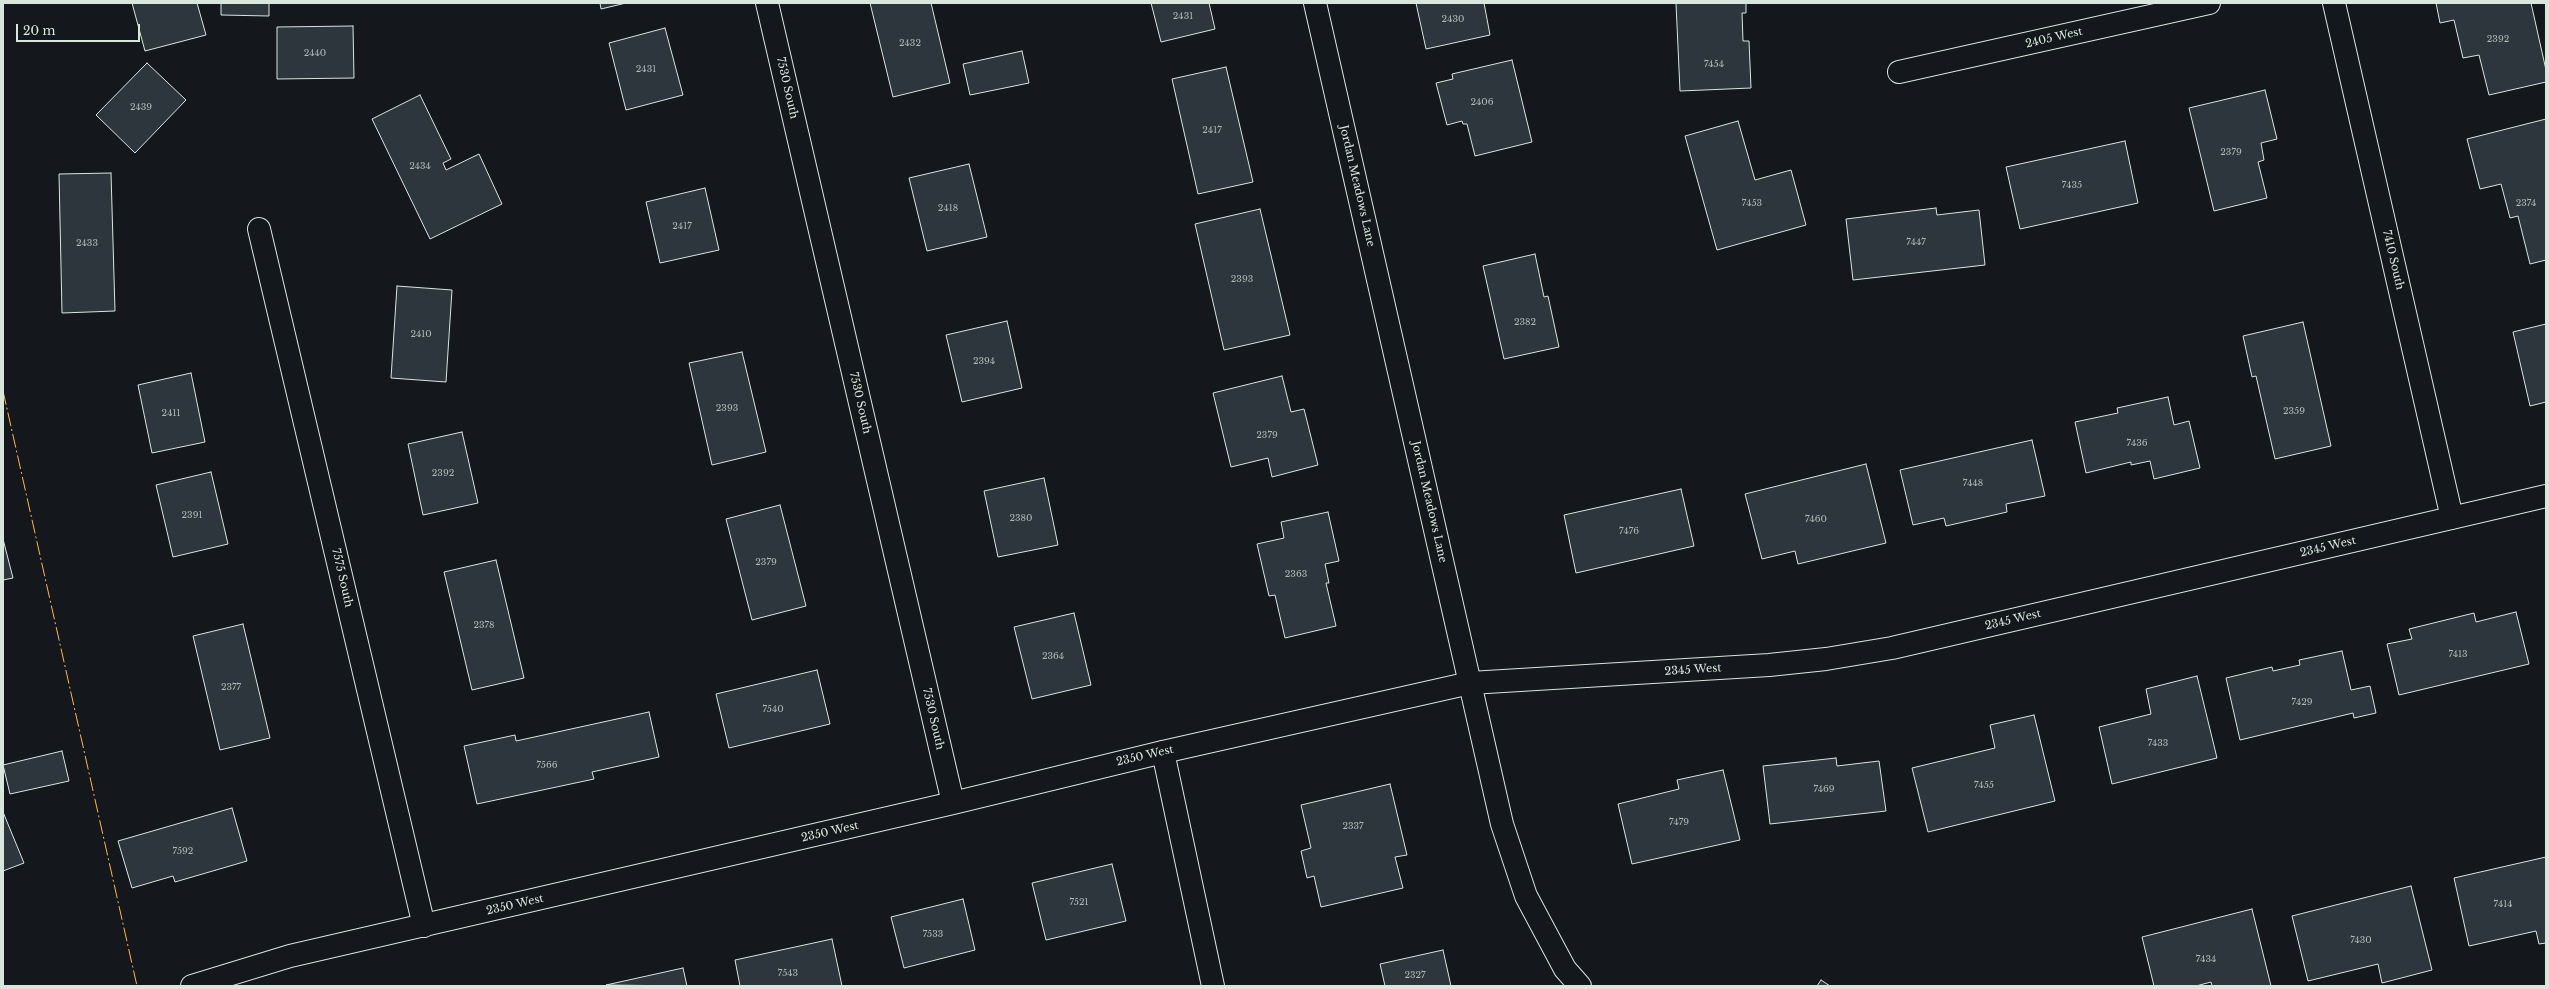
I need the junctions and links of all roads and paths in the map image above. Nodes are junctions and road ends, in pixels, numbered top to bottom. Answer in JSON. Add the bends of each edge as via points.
{"nodes":[{"id":1,"x":767,"y":3,"type":"edge"},
{"id":2,"x":1315,"y":3,"type":"edge"},
{"id":3,"x":2209,"y":3,"type":"edge"},
{"id":4,"x":2334,"y":3,"type":"edge"},
{"id":5,"x":1899,"y":72,"type":"dead end"},
{"id":6,"x":259,"y":229,"type":"dead end"},
{"id":7,"x":2546,"y":496,"type":"edge"},
{"id":8,"x":2452,"y":518,"type":"junction"},
{"id":9,"x":1470,"y":683,"type":"junction"},
{"id":10,"x":1163,"y":752,"type":"junction"},
{"id":11,"x":953,"y":803,"type":"junction"},
{"id":12,"x":424,"y":926,"type":"junction"},
{"id":13,"x":192,"y":986,"type":"edge"},
{"id":14,"x":1213,"y":986,"type":"edge"},
{"id":15,"x":1580,"y":986,"type":"edge"}],
"edges":[{"from":1,"to":11,"type":"street","name":"7530 South"},
{"from":2,"to":9,"type":"street","name":"Jordan Meadows Lane"},
{"from":3,"to":5,"type":"street","name":"2405 West"},
{"from":4,"to":8,"type":"street","name":"7410 South"},
{"from":6,"to":12,"type":"street","name":"7575 South"},
{"from":7,"to":8,"type":"street","name":"2345 West"},
{"from":8,"to":9,"type":"street","name":"2345 West","via":[[1892,648],[1769,665]]},
{"from":9,"to":10,"type":"street","name":"2350 West"},
{"from":9,"to":15,"type":"street","name":"Jordan Meadows Lane","via":[[1502,824],[1526,896],[1565,969]]},
{"from":10,"to":11,"type":"street","name":"2350 West"},
{"from":10,"to":14,"type":"street"},
{"from":11,"to":12,"type":"street","name":"2350 West"},
{"from":12,"to":13,"type":"street","name":"2350 West","via":[[290,956]]}]}
